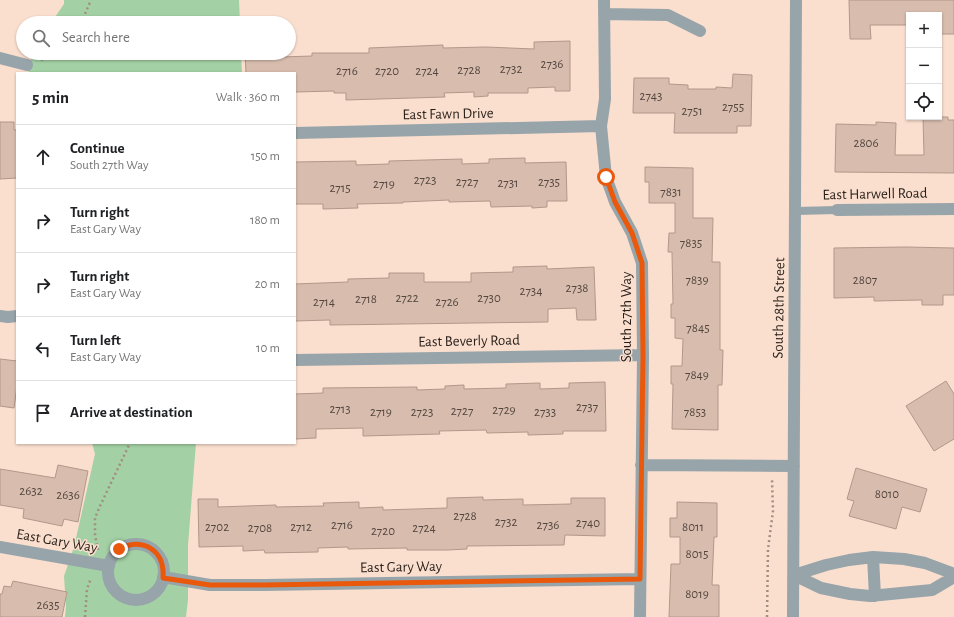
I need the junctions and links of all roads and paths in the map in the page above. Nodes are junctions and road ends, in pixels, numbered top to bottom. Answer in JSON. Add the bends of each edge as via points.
{"nodes":[{"id":1,"x":91,"y":0,"type":"edge"},
{"id":2,"x":604,"y":0,"type":"edge"},
{"id":3,"x":796,"y":0,"type":"edge"},
{"id":4,"x":604,"y":14,"type":"junction"},
{"id":5,"x":84,"y":16,"type":"edge"},
{"id":6,"x":700,"y":30,"type":"dead end"},
{"id":7,"x":0,"y":58,"type":"edge"},
{"id":8,"x":41,"y":60,"type":"edge"},
{"id":9,"x":27,"y":65,"type":"joint"},
{"id":10,"x":601,"y":126,"type":"junction"},
{"id":11,"x":296,"y":133,"type":"edge"},
{"id":12,"x":954,"y":209,"type":"edge"},
{"id":13,"x":837,"y":210,"type":"joint"},
{"id":14,"x":796,"y":211,"type":"junction"},
{"id":15,"x":0,"y":316,"type":"edge"},
{"id":16,"x":16,"y":316,"type":"edge"},
{"id":17,"x":643,"y":355,"type":"junction"},
{"id":18,"x":296,"y":360,"type":"edge"},
{"id":19,"x":130,"y":444,"type":"edge"},
{"id":20,"x":641,"y":465,"type":"junction"},
{"id":21,"x":772,"y":466,"type":"junction"},
{"id":22,"x":794,"y":466,"type":"junction"},
{"id":23,"x":0,"y":547,"type":"edge"},
{"id":24,"x":873,"y":557,"type":"junction"},
{"id":25,"x":96,"y":564,"type":"junction"},
{"id":26,"x":109,"y":566,"type":"junction"},
{"id":27,"x":794,"y":575,"type":"junction"},
{"id":28,"x":954,"y":575,"type":"edge"},
{"id":29,"x":163,"y":578,"type":"junction"},
{"id":30,"x":640,"y":579,"type":"junction"},
{"id":31,"x":875,"y":596,"type":"junction"},
{"id":32,"x":85,"y":617,"type":"edge"},
{"id":33,"x":640,"y":617,"type":"edge"},
{"id":34,"x":767,"y":617,"type":"edge"},
{"id":35,"x":793,"y":617,"type":"edge"}],
"edges":[{"from":1,"to":5,"type":"path"},
{"from":2,"to":4,"type":"street","name":"South 27th Way"},
{"from":3,"to":14,"type":"street","name":"South 28th Street"},
{"from":4,"to":6,"type":"street","via":[[668,15]]},
{"from":4,"to":10,"type":"street","name":"South 27th Way","via":[[605,99]]},
{"from":7,"to":9,"type":"street"},
{"from":8,"to":9,"type":"path"},
{"from":10,"to":11,"type":"street","name":"East Fawn Drive"},
{"from":10,"to":17,"type":"street","name":"South 27th Way","via":[[606,177],[615,202],[632,233],[642,263]]},
{"from":12,"to":13,"type":"street","name":"East Harwell Road"},
{"from":13,"to":14,"type":"lane","name":"East Harwell Road"},
{"from":14,"to":22,"type":"street","name":"South 28th Street"},
{"from":15,"to":16,"type":"street"},
{"from":17,"to":18,"type":"street","name":"East Beverly Road"},
{"from":17,"to":20,"type":"street","name":"South 27th Way"},
{"from":19,"to":25,"type":"path","via":[[95,518],[98,548]]},
{"from":20,"to":21,"type":"street"},
{"from":20,"to":30,"type":"street","name":"South 27th Way"},
{"from":21,"to":22,"type":"street"},
{"from":21,"to":34,"type":"path","via":[[773,511],[768,549]]},
{"from":22,"to":27,"type":"street","name":"South 28th Street"},
{"from":23,"to":25,"type":"street","name":"East Gary Way"},
{"from":24,"to":27,"type":"street","via":[[826,565]]},
{"from":24,"to":28,"type":"street","via":[[925,562]]},
{"from":24,"to":31,"type":"street"},
{"from":25,"to":26,"type":"street","name":"East Gary Way"},
{"from":25,"to":32,"type":"path","via":[[87,589]]},
{"from":26,"to":29,"type":"street","name":"East Gary Way","via":[[109,580],[113,588],[128,598],[146,597],[160,586]]},
{"from":26,"to":29,"type":"street","name":"East Gary Way","via":[[113,555],[119,549],[126,545],[143,545],[150,548],[161,560]]},
{"from":27,"to":31,"type":"street","via":[[821,588]]},
{"from":27,"to":35,"type":"street","name":"South 28th Street"},
{"from":28,"to":31,"type":"street","via":[[932,590]]},
{"from":29,"to":30,"type":"street","name":"East Gary Way","via":[[210,585]]},
{"from":30,"to":33,"type":"street","name":"South 27th Way"}]}
